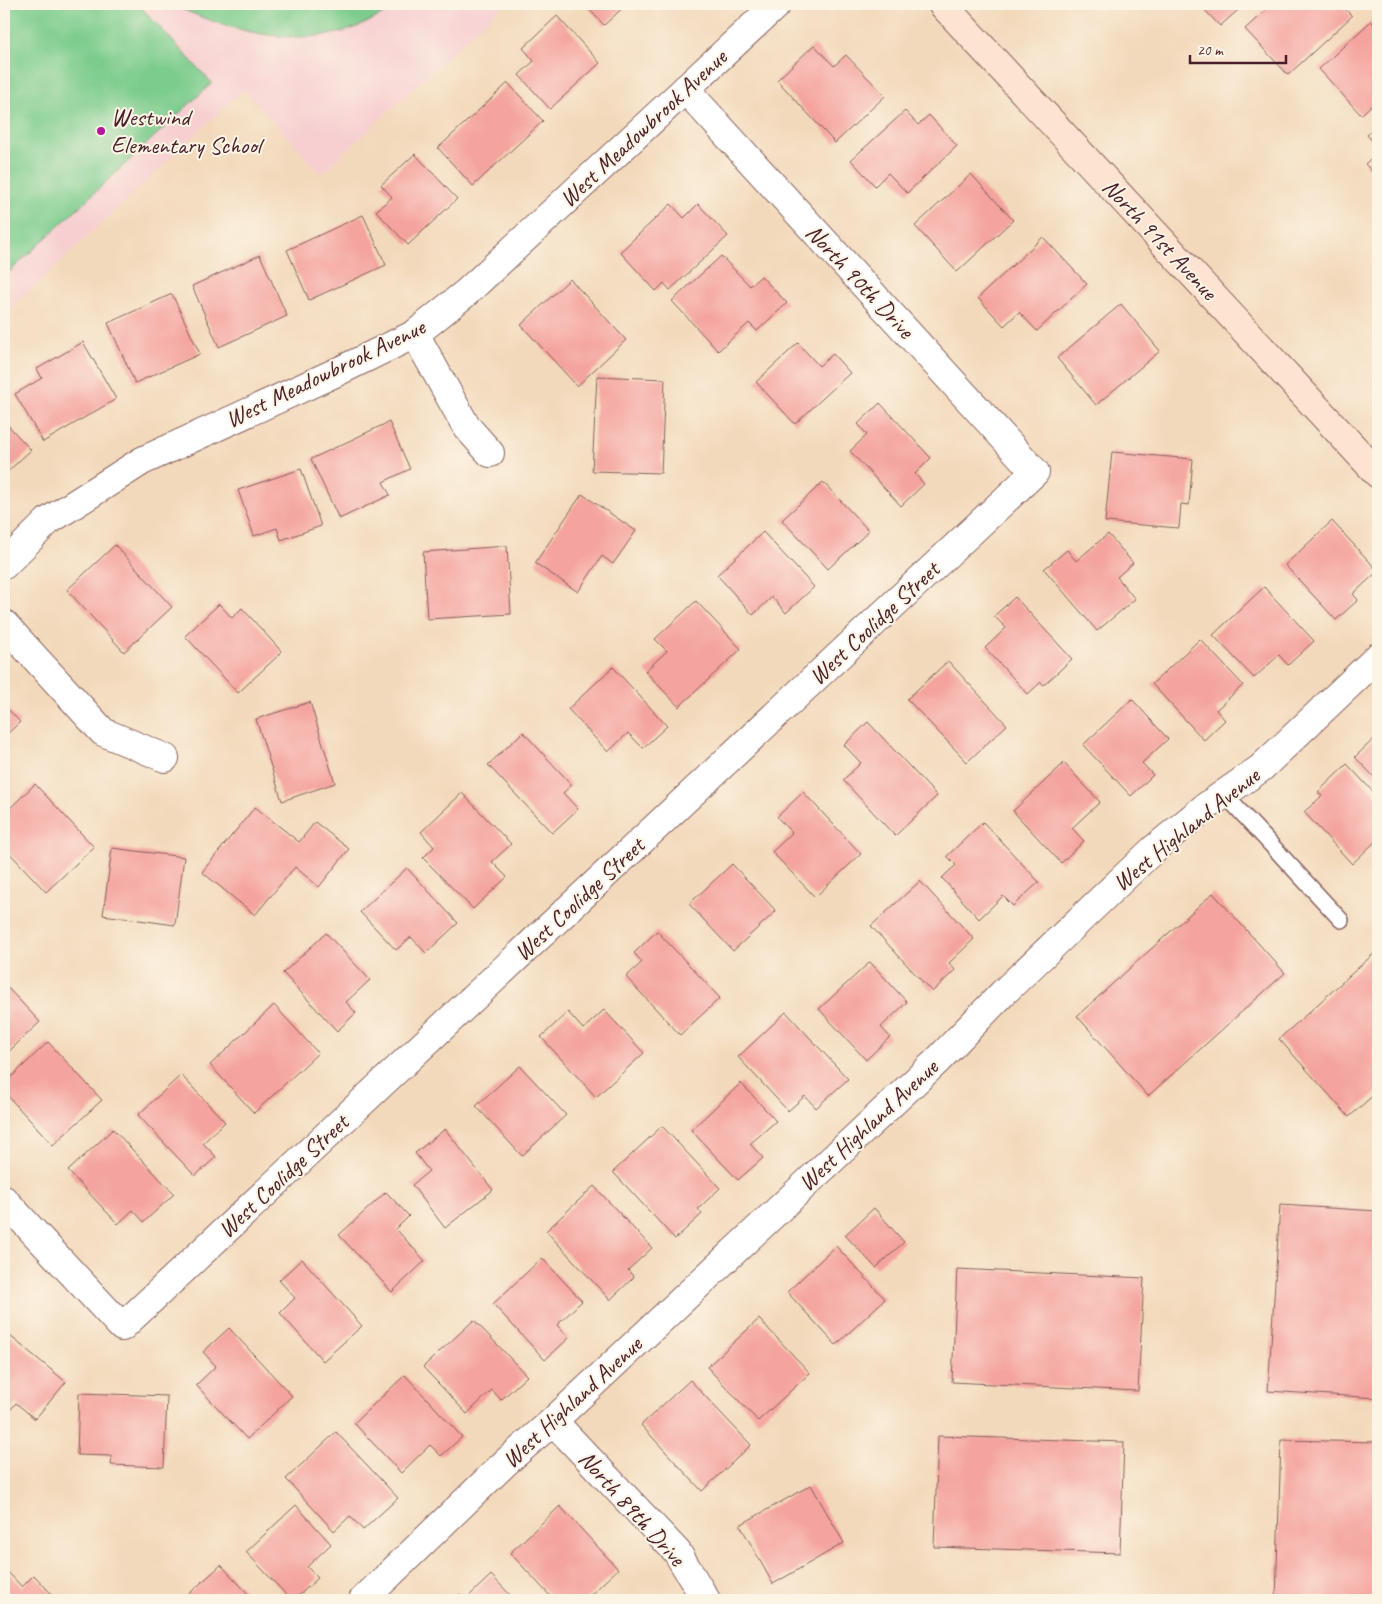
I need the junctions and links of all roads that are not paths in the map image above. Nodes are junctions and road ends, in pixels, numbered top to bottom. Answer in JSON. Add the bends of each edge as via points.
{"nodes":[{"id":1,"x":777,"y":4,"type":"edge"},
{"id":2,"x":942,"y":4,"type":"edge"},
{"id":3,"x":685,"y":89,"type":"junction"},
{"id":4,"x":415,"y":334,"type":"junction"},
{"id":5,"x":490,"y":453,"type":"dead end"},
{"id":6,"x":1035,"y":472,"type":"joint"},
{"id":7,"x":1378,"y":474,"type":"edge"},
{"id":8,"x":4,"y":564,"type":"edge"},
{"id":9,"x":4,"y":624,"type":"edge"},
{"id":10,"x":1378,"y":657,"type":"edge"},
{"id":11,"x":165,"y":758,"type":"dead end"},
{"id":12,"x":1224,"y":794,"type":"junction"},
{"id":13,"x":1341,"y":920,"type":"dead end"},
{"id":14,"x":4,"y":1200,"type":"edge"},
{"id":15,"x":553,"y":1421,"type":"junction"},
{"id":16,"x":363,"y":1600,"type":"edge"},
{"id":17,"x":706,"y":1600,"type":"edge"}],
"edges":[{"from":1,"to":3,"type":"street","name":"West Meadowbrook Avenue"},
{"from":2,"to":7,"type":"main road","name":"North 91st Avenue"},
{"from":3,"to":4,"type":"street","name":"West Meadowbrook Avenue","via":[[467,292]]},
{"from":3,"to":6,"type":"street","name":"North 90th Drive"},
{"from":4,"to":5,"type":"street","via":[[466,426]]},
{"from":4,"to":8,"type":"street","name":"West Meadowbrook Avenue","via":[[142,461],[48,521]]},
{"from":6,"to":14,"type":"street","name":"West Coolidge Street","via":[[122,1327]]},
{"from":9,"to":11,"type":"street","via":[[104,732]]},
{"from":10,"to":12,"type":"street","name":"West Highland Avenue","via":[[1261,768]]},
{"from":12,"to":13,"type":"lane"},
{"from":12,"to":15,"type":"street","name":"West Highland Avenue","via":[[1154,849],[1003,993],[937,1061]]},
{"from":15,"to":16,"type":"street","name":"West Highland Avenue","via":[[504,1463]]},
{"from":15,"to":17,"type":"street","name":"North 89th Drive","via":[[677,1552]]}]}
